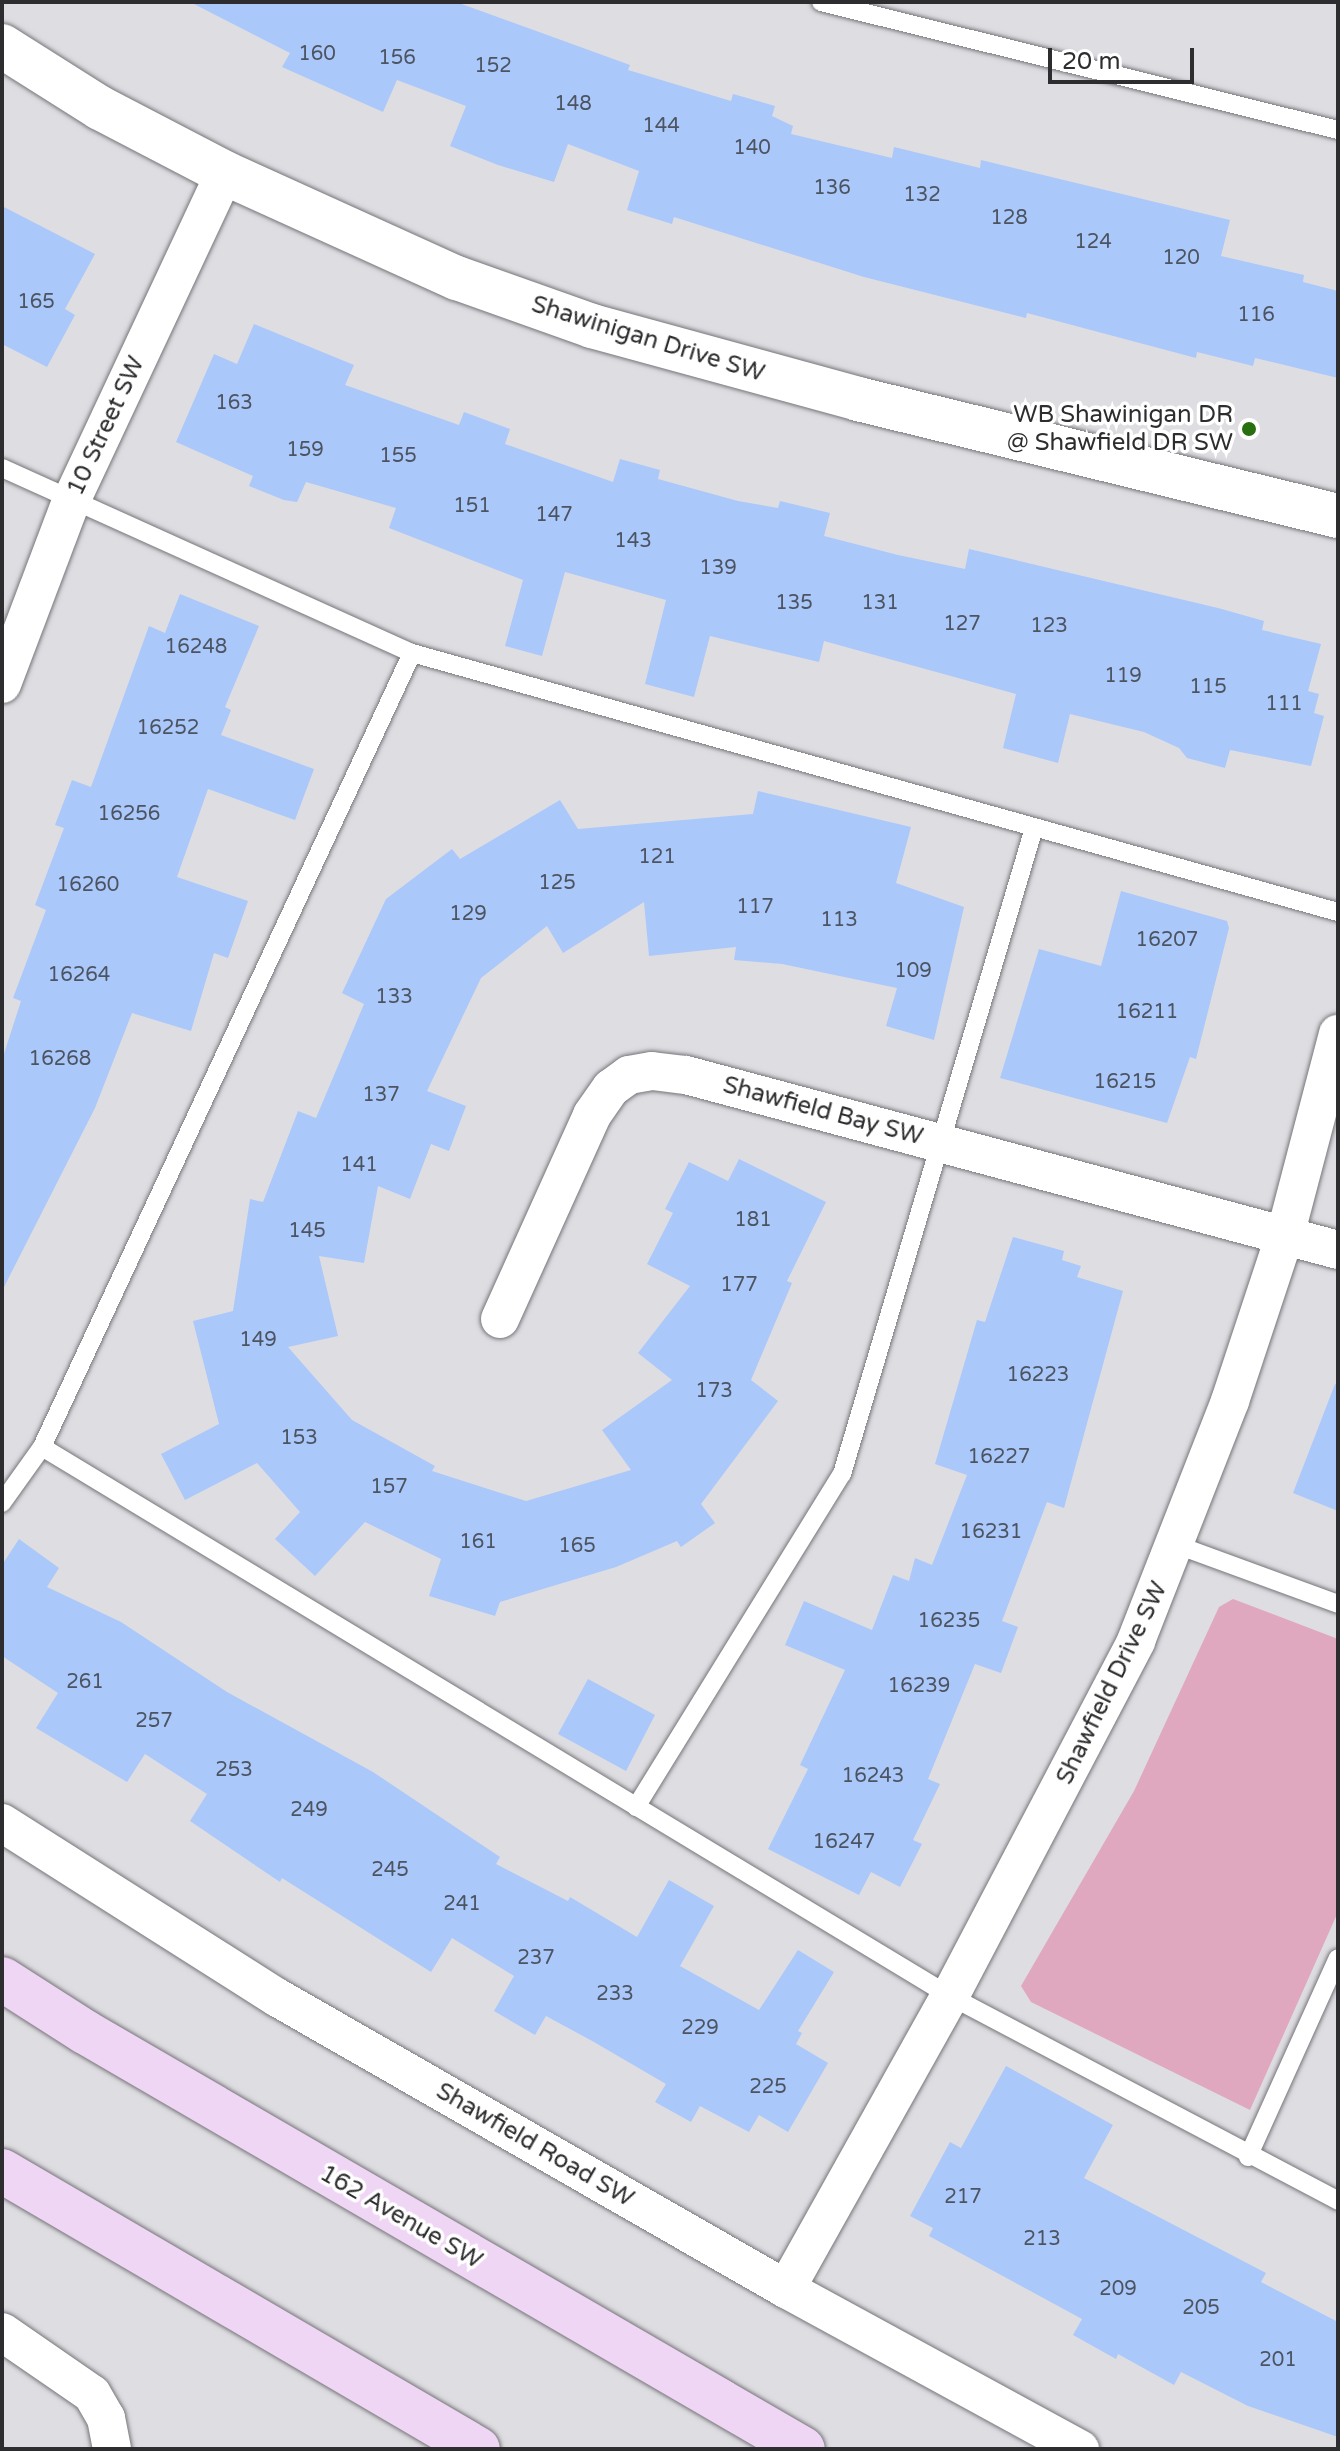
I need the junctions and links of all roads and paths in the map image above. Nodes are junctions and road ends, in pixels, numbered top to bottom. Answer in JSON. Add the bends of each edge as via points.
{"nodes":[{"id":1,"x":821,"y":2,"type":"edge"},
{"id":2,"x":2,"y":46,"type":"edge"},
{"id":3,"x":1338,"y":130,"type":"edge"},
{"id":4,"x":225,"y":173,"type":"junction"},
{"id":5,"x":2,"y":468,"type":"edge"},
{"id":6,"x":72,"y":499,"type":"junction"},
{"id":7,"x":1338,"y":516,"type":"edge"},
{"id":8,"x":412,"y":653,"type":"junction"},
{"id":9,"x":2,"y":684,"type":"edge"},
{"id":10,"x":1034,"y":828,"type":"junction"},
{"id":11,"x":1338,"y":912,"type":"edge"},
{"id":12,"x":1338,"y":1034,"type":"edge"},
{"id":13,"x":943,"y":1143,"type":"junction"},
{"id":14,"x":1286,"y":1232,"type":"junction"},
{"id":15,"x":1338,"y":1250,"type":"edge"},
{"id":16,"x":500,"y":1319,"type":"dead end"},
{"id":17,"x":42,"y":1447,"type":"junction"},
{"id":18,"x":2,"y":1503,"type":"edge"},
{"id":19,"x":1177,"y":1545,"type":"junction"},
{"id":20,"x":1338,"y":1604,"type":"edge"},
{"id":21,"x":636,"y":1807,"type":"junction"},
{"id":22,"x":2,"y":1823,"type":"edge"},
{"id":23,"x":1338,"y":1958,"type":"edge"},
{"id":24,"x":2,"y":1979,"type":"edge"},
{"id":25,"x":950,"y":1996,"type":"junction"},
{"id":26,"x":1248,"y":2157,"type":"junction"},
{"id":27,"x":2,"y":2171,"type":"edge"},
{"id":28,"x":1338,"y":2201,"type":"edge"},
{"id":29,"x":786,"y":2289,"type":"junction"},
{"id":30,"x":2,"y":2332,"type":"edge"},
{"id":31,"x":112,"y":2449,"type":"edge"},
{"id":32,"x":478,"y":2449,"type":"edge"},
{"id":33,"x":803,"y":2449,"type":"edge"},
{"id":34,"x":1080,"y":2449,"type":"edge"}],
"edges":[{"from":1,"to":3,"type":"lane"},
{"from":2,"to":4,"type":"street","name":"Shawinigan Drive SW","via":[[100,108]]},
{"from":4,"to":6,"type":"street","name":"10 Street SW"},
{"from":4,"to":7,"type":"street","name":"Shawinigan Drive SW","via":[[457,278],[592,326],[858,399]]},
{"from":5,"to":6,"type":"lane"},
{"from":6,"to":8,"type":"lane"},
{"from":6,"to":9,"type":"street","name":"10 Street SW"},
{"from":8,"to":10,"type":"lane"},
{"from":8,"to":17,"type":"lane"},
{"from":10,"to":11,"type":"lane"},
{"from":10,"to":13,"type":"lane"},
{"from":12,"to":14,"type":"street","name":"Shawfield Drive SW"},
{"from":13,"to":14,"type":"street","name":"Shawfield Bay SW"},
{"from":13,"to":16,"type":"street","name":"Shawfield Bay SW","via":[[686,1075],[629,1075],[611,1088],[592,1115]]},
{"from":13,"to":21,"type":"lane","via":[[842,1474]]},
{"from":14,"to":15,"type":"street"},
{"from":14,"to":19,"type":"street","name":"Shawfield Drive SW"},
{"from":17,"to":18,"type":"lane"},
{"from":17,"to":21,"type":"lane"},
{"from":19,"to":20,"type":"lane"},
{"from":19,"to":25,"type":"street","name":"Shawfield Drive SW","via":[[1100,1717]]},
{"from":21,"to":25,"type":"lane"},
{"from":22,"to":29,"type":"street","name":"Shawfield Road SW","via":[[278,1998]]},
{"from":23,"to":26,"type":"lane"},
{"from":24,"to":33,"type":"main road","name":"162 Avenue SW","via":[[126,2057]]},
{"from":25,"to":26,"type":"lane"},
{"from":25,"to":29,"type":"street","name":"Shawfield Drive SW"},
{"from":26,"to":28,"type":"lane"},
{"from":27,"to":32,"type":"main road"},
{"from":29,"to":34,"type":"street","name":"Shawfield Road SW"},
{"from":30,"to":31,"type":"street","via":[[92,2394],[106,2418]]}]}
